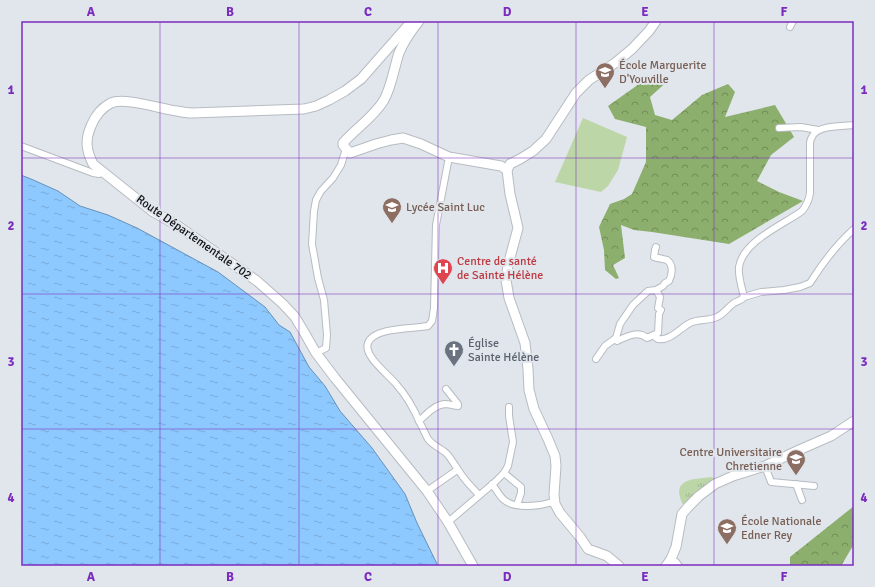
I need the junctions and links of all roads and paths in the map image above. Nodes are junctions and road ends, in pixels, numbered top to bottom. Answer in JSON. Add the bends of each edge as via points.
{"nodes":[{"id":1,"x":412,"y":21,"type":"edge"},
{"id":2,"x":419,"y":21,"type":"edge"},
{"id":3,"x":656,"y":21,"type":"edge"},
{"id":4,"x":793,"y":21,"type":"edge"},
{"id":5,"x":790,"y":27,"type":"dead end"},
{"id":6,"x":854,"y":125,"type":"edge"},
{"id":7,"x":779,"y":128,"type":"dead end"},
{"id":8,"x":818,"y":130,"type":"junction"},
{"id":9,"x":21,"y":146,"type":"edge"},
{"id":10,"x":350,"y":153,"type":"junction"},
{"id":11,"x":449,"y":157,"type":"junction"},
{"id":12,"x":507,"y":170,"type":"junction"},
{"id":13,"x":104,"y":172,"type":"junction"},
{"id":14,"x":854,"y":229,"type":"edge"},
{"id":15,"x":656,"y":247,"type":"dead end"},
{"id":16,"x":656,"y":290,"type":"junction"},
{"id":17,"x":744,"y":297,"type":"junction"},
{"id":18,"x":654,"y":336,"type":"junction"},
{"id":19,"x":615,"y":339,"type":"junction"},
{"id":20,"x":316,"y":353,"type":"junction"},
{"id":21,"x":596,"y":359,"type":"dead end"},
{"id":22,"x":446,"y":389,"type":"dead end"},
{"id":23,"x":509,"y":407,"type":"dead end"},
{"id":24,"x":420,"y":421,"type":"junction"},
{"id":25,"x":854,"y":421,"type":"edge"},
{"id":26,"x":765,"y":466,"type":"junction"},
{"id":27,"x":457,"y":470,"type":"junction"},
{"id":28,"x":504,"y":473,"type":"junction"},
{"id":29,"x":492,"y":484,"type":"junction"},
{"id":30,"x":796,"y":484,"type":"junction"},
{"id":31,"x":814,"y":486,"type":"dead end"},
{"id":32,"x":427,"y":491,"type":"junction"},
{"id":33,"x":479,"y":495,"type":"junction"},
{"id":34,"x":802,"y":500,"type":"dead end"},
{"id":35,"x":555,"y":501,"type":"junction"},
{"id":36,"x":517,"y":505,"type":"junction"},
{"id":37,"x":448,"y":522,"type":"junction"},
{"id":38,"x":668,"y":564,"type":"edge"},
{"id":39,"x":473,"y":566,"type":"edge"},
{"id":40,"x":619,"y":566,"type":"edge"},
{"id":41,"x":679,"y":566,"type":"edge"}],
"edges":[{"from":1,"to":13,"type":"street","name":"Route Départementale 702","via":[[361,79],[345,91],[316,106],[304,109],[192,113],[138,103],[112,102],[94,119],[88,131],[86,144],[93,164]]},
{"from":2,"to":10,"type":"street","via":[[400,52],[384,100],[343,143]]},
{"from":3,"to":12,"type":"street","via":[[632,49],[589,80],[576,93],[546,139],[528,154],[510,164]]},
{"from":4,"to":5,"type":"street"},
{"from":6,"to":8,"type":"street"},
{"from":7,"to":8,"type":"street","via":[[801,127]]},
{"from":8,"to":17,"type":"street","via":[[810,143],[809,200],[802,211],[758,240],[745,253],[739,268]]},
{"from":9,"to":13,"type":"street","via":[[94,173]]},
{"from":10,"to":11,"type":"street","via":[[403,138]]},
{"from":10,"to":20,"type":"street","via":[[345,152],[341,165],[316,200],[314,211],[312,244],[324,300],[327,335],[326,348]]},
{"from":11,"to":12,"type":"street","via":[[501,166]]},
{"from":11,"to":24,"type":"street","via":[[436,225],[432,321],[428,326],[377,334],[367,344],[372,358],[395,382]]},
{"from":12,"to":35,"type":"street","via":[[518,228],[506,280],[509,298],[524,343],[529,390],[534,409],[555,456]]},
{"from":13,"to":20,"type":"street","name":"Route Départementale 702","via":[[152,211],[257,281],[295,317]]},
{"from":14,"to":17,"type":"street","via":[[810,283]]},
{"from":15,"to":16,"type":"street","via":[[654,257],[667,261],[672,273],[669,281]]},
{"from":16,"to":18,"type":"street","via":[[660,298],[658,308],[661,310],[658,334]]},
{"from":16,"to":19,"type":"street","via":[[648,291],[633,305],[620,324]]},
{"from":17,"to":18,"type":"street","via":[[716,317],[692,322],[667,339],[662,340]]},
{"from":18,"to":19,"type":"street","via":[[647,338],[638,334],[617,341]]},
{"from":19,"to":21,"type":"street","via":[[605,346]]},
{"from":20,"to":32,"type":"street","name":"Route Départementale 702"},
{"from":22,"to":24,"type":"street","via":[[458,406],[437,406]]},
{"from":23,"to":28,"type":"street","via":[[513,442]]},
{"from":24,"to":27,"type":"street","via":[[428,439],[447,454]]},
{"from":25,"to":26,"type":"street","via":[[831,436]]},
{"from":26,"to":30,"type":"street","via":[[771,482]]},
{"from":26,"to":38,"type":"street","via":[[715,484],[689,506],[682,514],[676,547]]},
{"from":27,"to":32,"type":"street"},
{"from":27,"to":33,"type":"street"},
{"from":28,"to":29,"type":"street"},
{"from":28,"to":36,"type":"street","via":[[521,487]]},
{"from":29,"to":33,"type":"street"},
{"from":29,"to":36,"type":"street","via":[[504,500]]},
{"from":30,"to":31,"type":"street"},
{"from":30,"to":34,"type":"street"},
{"from":32,"to":37,"type":"street","name":"Route Départementale 702"},
{"from":33,"to":37,"type":"street"},
{"from":35,"to":36,"type":"street","via":[[546,504]]},
{"from":35,"to":40,"type":"street","via":[[560,513],[588,549],[607,556]]},
{"from":37,"to":39,"type":"street","name":"Route Départementale 702"},
{"from":38,"to":41,"type":"street","via":[[676,562]]}]}
